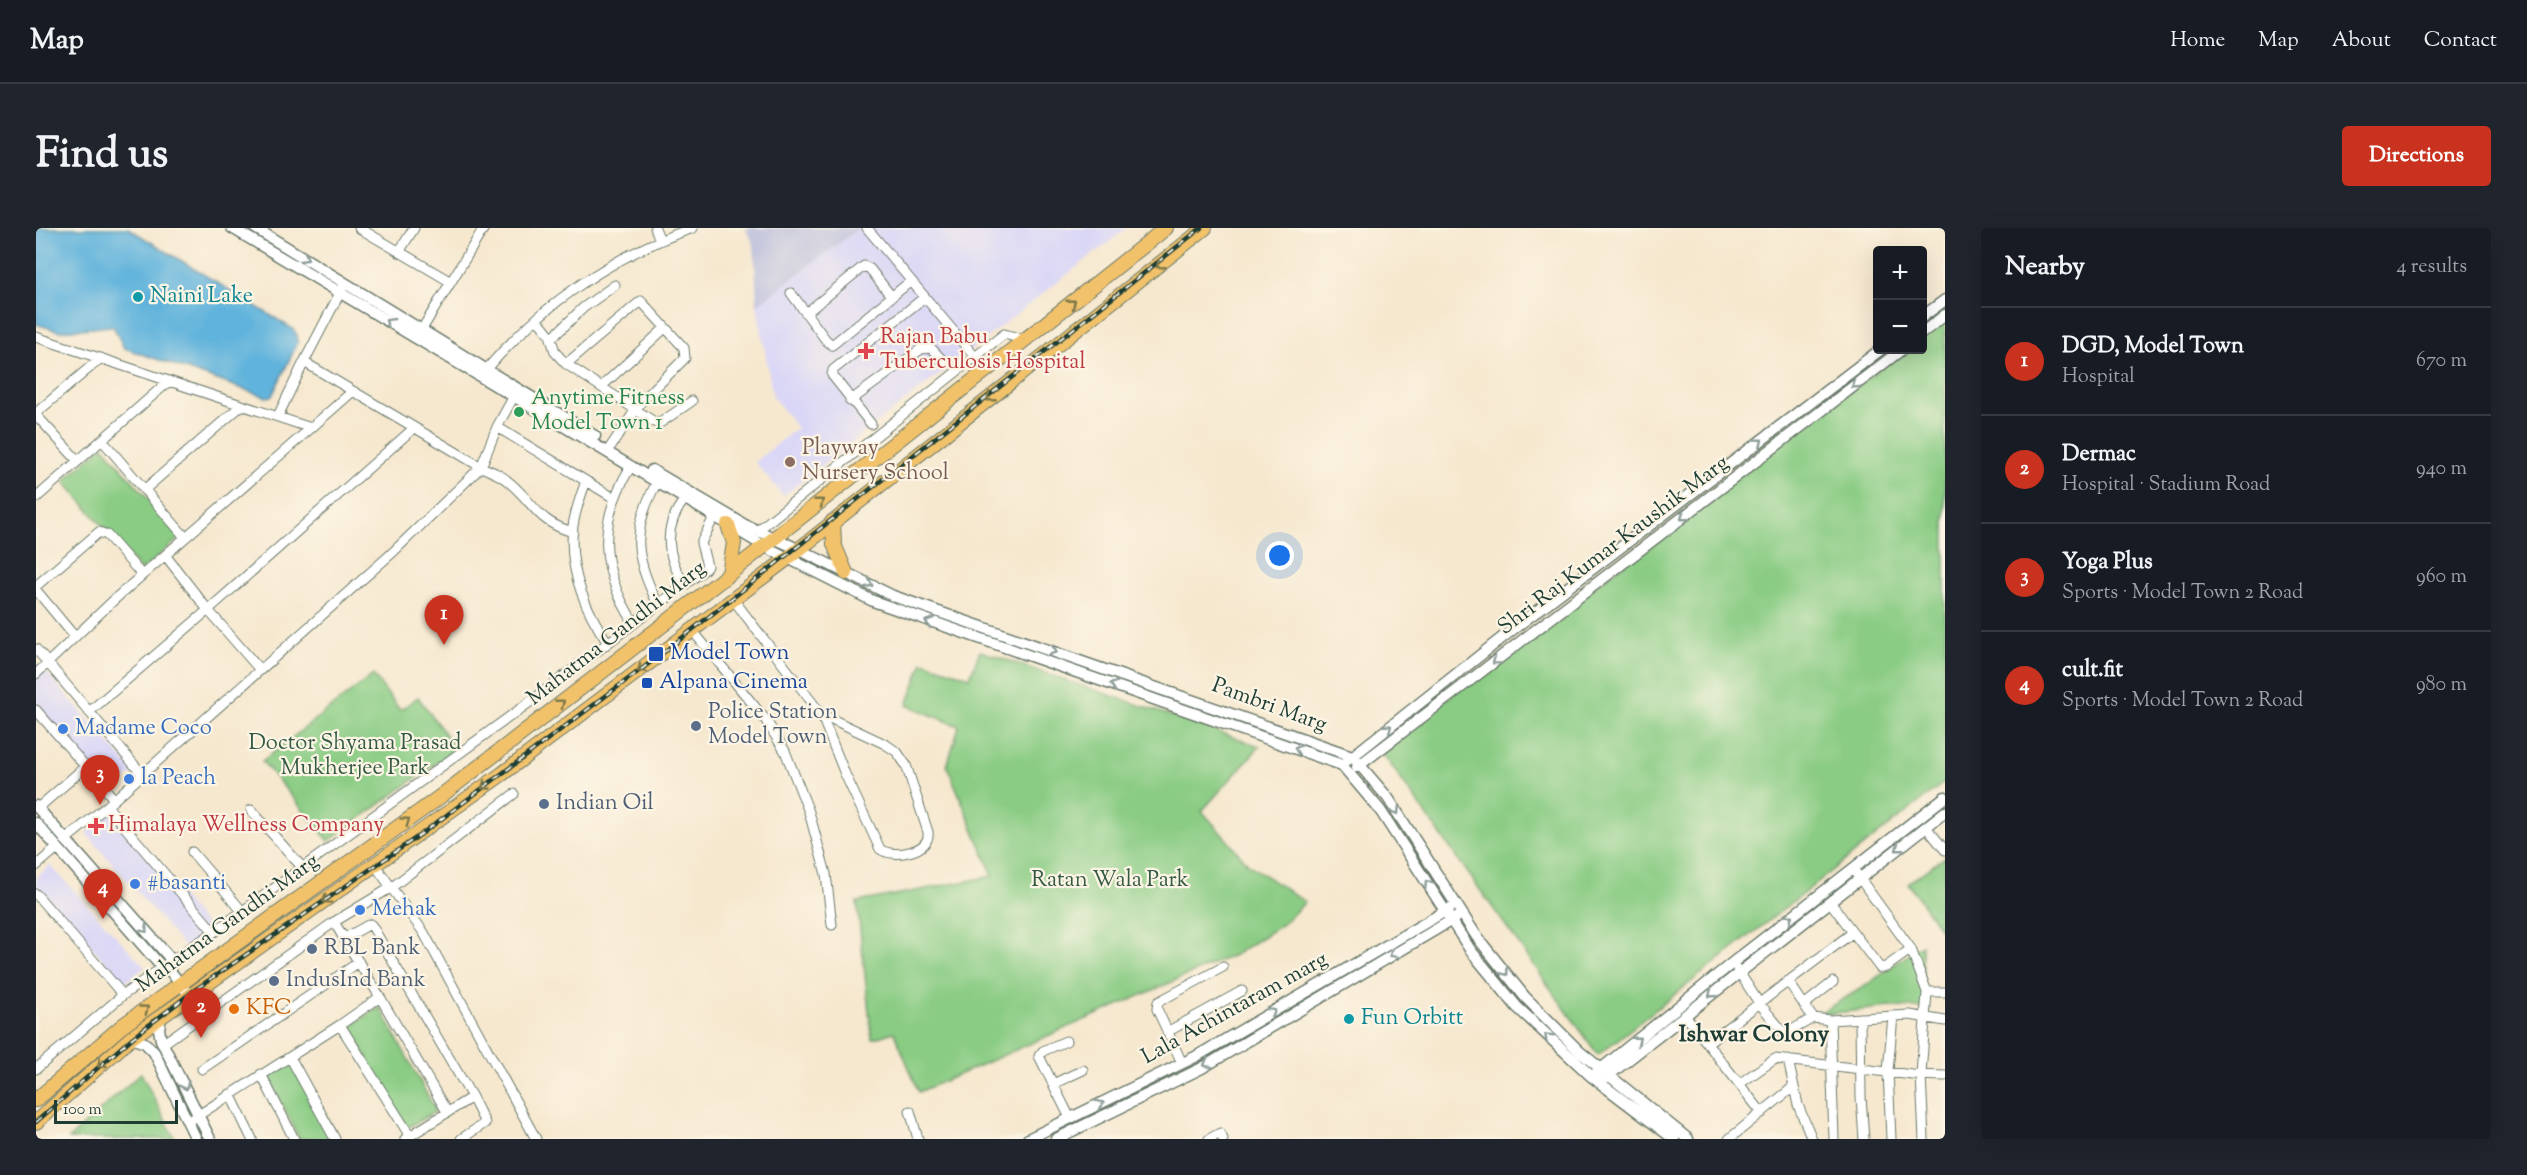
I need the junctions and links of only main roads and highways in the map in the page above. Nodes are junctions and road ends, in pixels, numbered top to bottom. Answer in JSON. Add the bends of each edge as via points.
{"nodes":[{"id":1,"x":1166,"y":228,"type":"edge"},
{"id":2,"x":1205,"y":228,"type":"edge"},
{"id":3,"x":833,"y":521,"type":"junction"},
{"id":4,"x":728,"y":525,"type":"road end"},
{"id":5,"x":846,"y":573,"type":"road end"},
{"id":6,"x":728,"y":575,"type":"junction"},
{"id":7,"x":36,"y":1100,"type":"edge"},
{"id":8,"x":36,"y":1122,"type":"edge"}],
"edges":[{"from":6,"to":1,"type":"main road","name":"Mahatma Gandhi Marg","one_way":true},
{"from":2,"to":3,"type":"main road","name":"Mahatma Gandhi Marg","one_way":true},
{"from":3,"to":5,"type":"main road","via":[[834,544]]},
{"from":3,"to":8,"type":"main road","name":"Mahatma Gandhi Marg","one_way":true,"via":[[502,774],[131,1038]]},
{"from":4,"to":6,"type":"main road","via":[[734,543]]},
{"from":7,"to":6,"type":"main road","name":"Mahatma Gandhi Marg","one_way":true,"via":[[122,1026],[171,971],[436,799]]}]}
